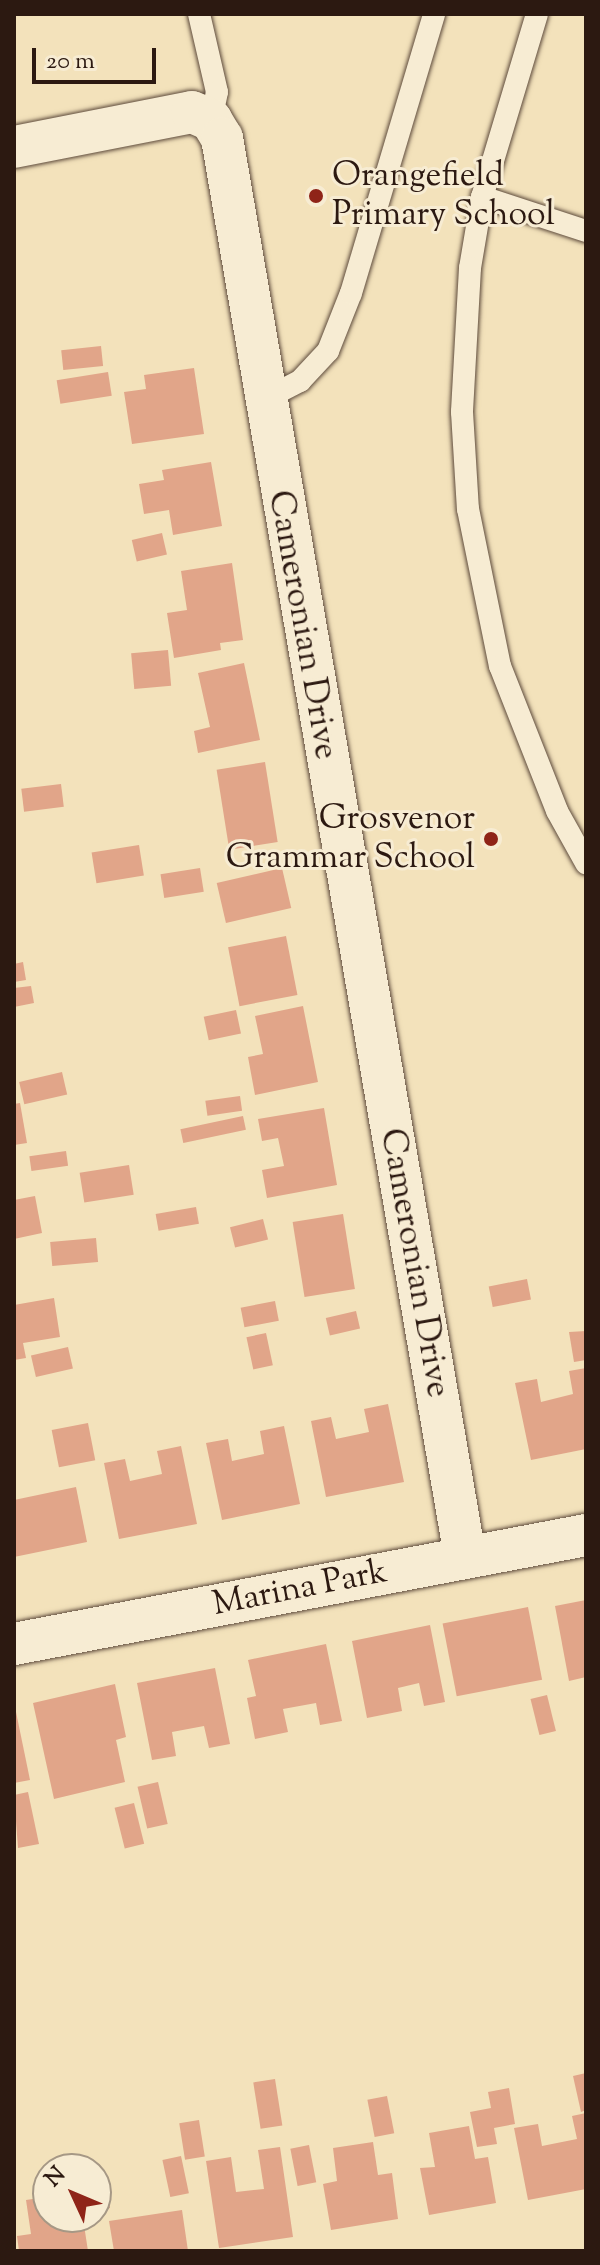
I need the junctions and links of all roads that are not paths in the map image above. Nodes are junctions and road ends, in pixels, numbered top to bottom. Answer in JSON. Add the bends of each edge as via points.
{"nodes":[{"id":1,"x":199,"y":14,"type":"edge"},
{"id":2,"x":434,"y":14,"type":"edge"},
{"id":3,"x":537,"y":14,"type":"edge"},
{"id":4,"x":211,"y":120,"type":"junction"},
{"id":5,"x":14,"y":147,"type":"edge"},
{"id":6,"x":482,"y":197,"type":"junction"},
{"id":7,"x":586,"y":231,"type":"edge"},
{"id":8,"x":263,"y":400,"type":"junction"},
{"id":9,"x":586,"y":863,"type":"edge"},
{"id":10,"x":586,"y":1535,"type":"edge"},
{"id":11,"x":465,"y":1557,"type":"junction"},
{"id":12,"x":14,"y":1644,"type":"edge"}],
"edges":[{"from":1,"to":4,"type":"lane","via":[[217,92]]},
{"from":2,"to":8,"type":"lane","via":[[351,293],[328,351],[300,381]]},
{"from":3,"to":6,"type":"lane"},
{"from":4,"to":5,"type":"street","via":[[192,112]]},
{"from":4,"to":8,"type":"street","name":"Cameronian Drive","via":[[222,138]]},
{"from":6,"to":7,"type":"lane"},
{"from":6,"to":9,"type":"lane","via":[[470,268],[462,412],[470,525],[500,666],[557,811]]},
{"from":8,"to":11,"type":"street","name":"Cameronian Drive"},
{"from":10,"to":11,"type":"street","name":"Marina Park"},
{"from":11,"to":12,"type":"street","name":"Marina Park"}]}
